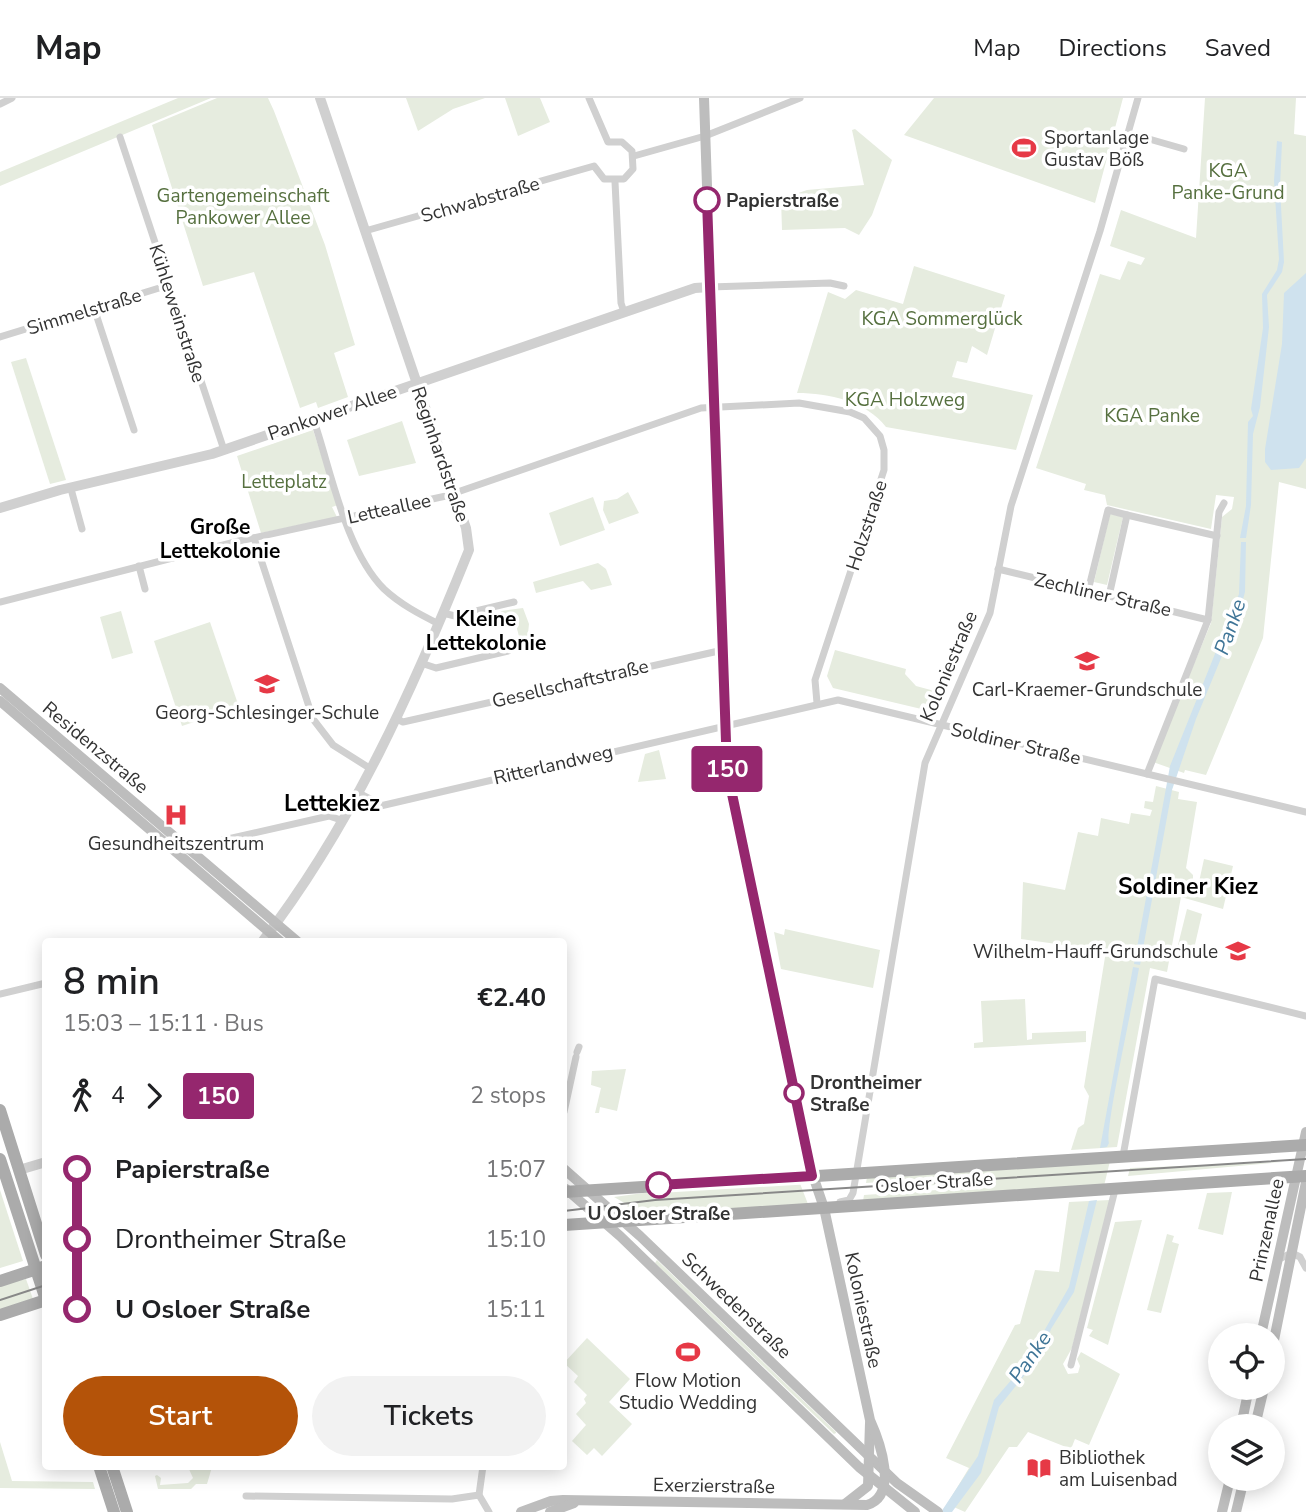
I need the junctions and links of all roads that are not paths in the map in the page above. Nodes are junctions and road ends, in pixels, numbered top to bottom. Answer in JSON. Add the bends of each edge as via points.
{"nodes":[{"id":1,"x":12,"y":98,"type":"edge"},
{"id":2,"x":320,"y":98,"type":"edge"},
{"id":3,"x":589,"y":98,"type":"edge"},
{"id":4,"x":704,"y":98,"type":"edge"},
{"id":5,"x":800,"y":98,"type":"edge"},
{"id":6,"x":1138,"y":98,"type":"edge"},
{"id":7,"x":0,"y":104,"type":"edge"},
{"id":8,"x":1128,"y":133,"type":"junction"},
{"id":9,"x":705,"y":136,"type":"junction"},
{"id":10,"x":120,"y":137,"type":"dead end"},
{"id":11,"x":1184,"y":149,"type":"dead end"},
{"id":12,"x":634,"y":156,"type":"junction"},
{"id":13,"x":615,"y":182,"type":"junction"},
{"id":14,"x":365,"y":231,"type":"junction"},
{"id":15,"x":169,"y":285,"type":"junction"},
{"id":16,"x":844,"y":286,"type":"dead end"},
{"id":17,"x":710,"y":287,"type":"junction"},
{"id":18,"x":94,"y":308,"type":"junction"},
{"id":19,"x":624,"y":312,"type":"junction"},
{"id":20,"x":0,"y":337,"type":"edge"},
{"id":21,"x":417,"y":383,"type":"junction"},
{"id":22,"x":714,"y":406,"type":"junction"},
{"id":23,"x":313,"y":418,"type":"junction"},
{"id":24,"x":134,"y":430,"type":"dead end"},
{"id":25,"x":224,"y":450,"type":"junction"},
{"id":26,"x":71,"y":489,"type":"junction"},
{"id":27,"x":454,"y":492,"type":"junction"},
{"id":28,"x":1224,"y":503,"type":"dead end"},
{"id":29,"x":0,"y":508,"type":"edge"},
{"id":30,"x":1127,"y":515,"type":"junction"},
{"id":31,"x":346,"y":518,"type":"junction"},
{"id":32,"x":82,"y":529,"type":"dead end"},
{"id":33,"x":1217,"y":536,"type":"junction"},
{"id":34,"x":254,"y":538,"type":"junction"},
{"id":35,"x":139,"y":566,"type":"junction"},
{"id":36,"x":998,"y":569,"type":"junction"},
{"id":37,"x":145,"y":589,"type":"dead end"},
{"id":38,"x":1088,"y":591,"type":"junction"},
{"id":39,"x":1109,"y":596,"type":"junction"},
{"id":40,"x":0,"y":602,"type":"edge"},
{"id":41,"x":514,"y":602,"type":"dead end"},
{"id":42,"x":443,"y":613,"type":"junction"},
{"id":43,"x":1208,"y":620,"type":"junction"},
{"id":44,"x":439,"y":624,"type":"junction"},
{"id":45,"x":723,"y":650,"type":"junction"},
{"id":46,"x":508,"y":651,"type":"dead end"},
{"id":47,"x":421,"y":663,"type":"junction"},
{"id":48,"x":0,"y":688,"type":"edge"},
{"id":49,"x":0,"y":701,"type":"edge"},
{"id":50,"x":817,"y":702,"type":"junction"},
{"id":51,"x":402,"y":708,"type":"junction"},
{"id":52,"x":419,"y":718,"type":"junction"},
{"id":53,"x":397,"y":719,"type":"junction"},
{"id":54,"x":725,"y":724,"type":"junction"},
{"id":55,"x":942,"y":725,"type":"junction"},
{"id":56,"x":371,"y":769,"type":"junction"},
{"id":57,"x":1147,"y":774,"type":"junction"},
{"id":58,"x":357,"y":792,"type":"junction"},
{"id":59,"x":350,"y":804,"type":"junction"},
{"id":60,"x":380,"y":804,"type":"junction"},
{"id":61,"x":1306,"y":812,"type":"edge"},
{"id":62,"x":341,"y":820,"type":"junction"},
{"id":63,"x":213,"y":842,"type":"junction"},
{"id":64,"x":188,"y":848,"type":"junction"},
{"id":65,"x":202,"y":860,"type":"junction"},
{"id":66,"x":269,"y":932,"type":"edge"},
{"id":67,"x":286,"y":938,"type":"edge"},
{"id":68,"x":42,"y":984,"type":"edge"},
{"id":69,"x":0,"y":994,"type":"edge"},
{"id":70,"x":1306,"y":1016,"type":"edge"},
{"id":71,"x":577,"y":1052,"type":"dead end"},
{"id":72,"x":567,"y":1098,"type":"edge"},
{"id":73,"x":0,"y":1110,"type":"edge"},
{"id":74,"x":1305,"y":1141,"type":"edge"},
{"id":75,"x":1123,"y":1156,"type":"junction"},
{"id":76,"x":0,"y":1159,"type":"edge"},
{"id":77,"x":42,"y":1163,"type":"edge"},
{"id":78,"x":19,"y":1170,"type":"junction"},
{"id":79,"x":567,"y":1171,"type":"edge"},
{"id":80,"x":2,"y":1173,"type":"edge"},
{"id":81,"x":856,"y":1173,"type":"junction"},
{"id":82,"x":812,"y":1176,"type":"junction"},
{"id":83,"x":1303,"y":1178,"type":"edge"},
{"id":84,"x":567,"y":1190,"type":"edge"},
{"id":85,"x":589,"y":1190,"type":"junction"},
{"id":86,"x":1115,"y":1190,"type":"junction"},
{"id":87,"x":567,"y":1192,"type":"edge"},
{"id":88,"x":830,"y":1207,"type":"junction"},
{"id":89,"x":624,"y":1221,"type":"junction"},
{"id":90,"x":604,"y":1222,"type":"junction"},
{"id":91,"x":567,"y":1225,"type":"edge"},
{"id":92,"x":42,"y":1242,"type":"edge"},
{"id":93,"x":1285,"y":1256,"type":"junction"},
{"id":94,"x":41,"y":1268,"type":"edge"},
{"id":95,"x":1306,"y":1268,"type":"edge"},
{"id":96,"x":0,"y":1282,"type":"edge"},
{"id":97,"x":42,"y":1301,"type":"edge"},
{"id":98,"x":0,"y":1315,"type":"edge"},
{"id":99,"x":1265,"y":1323,"type":"edge"},
{"id":100,"x":1276,"y":1323,"type":"edge"},
{"id":101,"x":1071,"y":1365,"type":"dead end"},
{"id":102,"x":870,"y":1420,"type":"junction"},
{"id":103,"x":870,"y":1459,"type":"junction"},
{"id":104,"x":100,"y":1470,"type":"edge"},
{"id":105,"x":113,"y":1470,"type":"edge"},
{"id":106,"x":482,"y":1470,"type":"edge"},
{"id":107,"x":883,"y":1470,"type":"junction"},
{"id":108,"x":871,"y":1477,"type":"junction"},
{"id":109,"x":884,"y":1489,"type":"junction"},
{"id":110,"x":1227,"y":1491,"type":"edge"},
{"id":111,"x":1241,"y":1491,"type":"edge"},
{"id":112,"x":246,"y":1496,"type":"dead end"},
{"id":113,"x":479,"y":1496,"type":"junction"},
{"id":114,"x":582,"y":1501,"type":"junction"},
{"id":115,"x":845,"y":1504,"type":"junction"},
{"id":116,"x":687,"y":1507,"type":"edge"},
{"id":117,"x":114,"y":1512,"type":"edge"},
{"id":118,"x":127,"y":1512,"type":"edge"},
{"id":119,"x":489,"y":1512,"type":"edge"},
{"id":120,"x":521,"y":1512,"type":"edge"},
{"id":121,"x":550,"y":1512,"type":"edge"},
{"id":122,"x":915,"y":1512,"type":"edge"},
{"id":123,"x":938,"y":1512,"type":"edge"},
{"id":124,"x":1222,"y":1512,"type":"edge"},
{"id":125,"x":1236,"y":1512,"type":"edge"}],
"edges":[{"from":1,"to":7,"type":"street"},
{"from":2,"to":14,"type":"street","name":"Reginhardstraße"},
{"from":3,"to":12,"type":"street","via":[[608,142],[622,142]]},
{"from":4,"to":9,"type":"main road"},
{"from":5,"to":9,"type":"street"},
{"from":6,"to":8,"type":"street","name":"Koloniestraße"},
{"from":8,"to":11,"type":"street"},
{"from":8,"to":36,"type":"street","name":"Koloniestraße","via":[[1010,506]]},
{"from":9,"to":12,"type":"street"},
{"from":9,"to":17,"type":"main road"},
{"from":10,"to":15,"type":"street","name":"Kühleweinstraße"},
{"from":12,"to":13,"type":"street","via":[[631,173]]},
{"from":13,"to":14,"type":"street","name":"Schwabstraße","via":[[601,177],[594,166]]},
{"from":13,"to":19,"type":"street"},
{"from":14,"to":21,"type":"street","name":"Reginhardstraße"},
{"from":15,"to":18,"type":"street","name":"Simmelstraße"},
{"from":15,"to":25,"type":"street","name":"Kühleweinstraße"},
{"from":16,"to":17,"type":"street"},
{"from":17,"to":19,"type":"street","name":"Pankower Allee"},
{"from":17,"to":22,"type":"main road"},
{"from":18,"to":20,"type":"street","name":"Simmelstraße"},
{"from":18,"to":24,"type":"street"},
{"from":19,"to":21,"type":"street","name":"Pankower Allee"},
{"from":21,"to":23,"type":"street","name":"Pankower Allee"},
{"from":21,"to":27,"type":"street","name":"Reginhardstraße"},
{"from":22,"to":27,"type":"street","name":"Letteallee"},
{"from":22,"to":45,"type":"main road"},
{"from":22,"to":50,"type":"street","name":"Holzstraße","via":[[799,403],[850,412],[870,423],[883,442],[884,470],[815,680]]},
{"from":23,"to":25,"type":"street","name":"Pankower Allee"},
{"from":23,"to":31,"type":"street"},
{"from":25,"to":26,"type":"street","name":"Pankower Allee"},
{"from":26,"to":29,"type":"street","name":"Pankower Allee"},
{"from":26,"to":32,"type":"street"},
{"from":27,"to":31,"type":"street","name":"Letteallee"},
{"from":27,"to":42,"type":"street","name":"Reginhardstraße","via":[[469,550]]},
{"from":28,"to":33,"type":"street"},
{"from":30,"to":33,"type":"street"},
{"from":30,"to":38,"type":"street","via":[[1108,510]]},
{"from":30,"to":39,"type":"street"},
{"from":31,"to":34,"type":"street","name":"Letteallee"},
{"from":31,"to":44,"type":"street","via":[[360,554],[383,588]]},
{"from":33,"to":43,"type":"street"},
{"from":34,"to":35,"type":"street","name":"Letteallee"},
{"from":34,"to":56,"type":"street","via":[[313,719],[327,739]]},
{"from":35,"to":37,"type":"street"},
{"from":35,"to":40,"type":"street","name":"Letteallee"},
{"from":36,"to":38,"type":"street","name":"Zechliner Straße"},
{"from":36,"to":55,"type":"street","name":"Koloniestraße","via":[[990,612]]},
{"from":38,"to":39,"type":"street","name":"Zechliner Straße"},
{"from":39,"to":43,"type":"street","name":"Zechliner Straße"},
{"from":41,"to":42,"type":"street","via":[[455,616]]},
{"from":42,"to":44,"type":"street","name":"Reginhardstraße"},
{"from":43,"to":57,"type":"street"},
{"from":44,"to":47,"type":"street","name":"Reginhardstraße"},
{"from":45,"to":52,"type":"street","name":"Gesellschaftstraße"},
{"from":45,"to":54,"type":"main road"},
{"from":46,"to":47,"type":"street","via":[[436,668]]},
{"from":47,"to":51,"type":"street","name":"Reginhardstraße"},
{"from":48,"to":64,"type":"main road","name":"Residenzstraße"},
{"from":49,"to":66,"type":"main road","name":"Residenzstraße"},
{"from":50,"to":54,"type":"street","name":"Soldiner Straße"},
{"from":50,"to":55,"type":"street","name":"Soldiner Straße","via":[[844,701]]},
{"from":51,"to":52,"type":"street"},
{"from":51,"to":53,"type":"street","name":"Reginhardstraße"},
{"from":52,"to":53,"type":"street","name":"Gesellschaftstraße"},
{"from":53,"to":56,"type":"street","name":"Reginhardstraße"},
{"from":54,"to":60,"type":"street","name":"Ritterlandweg"},
{"from":54,"to":82,"type":"main road","via":[[729,780]]},
{"from":55,"to":57,"type":"street","name":"Soldiner Straße"},
{"from":55,"to":81,"type":"street","name":"Koloniestraße","via":[[925,763]]},
{"from":56,"to":58,"type":"street","name":"Reginhardstraße"},
{"from":57,"to":61,"type":"street","name":"Soldiner Straße"},
{"from":58,"to":59,"type":"street","name":"Reginhardstraße"},
{"from":58,"to":60,"type":"street"},
{"from":59,"to":60,"type":"street","name":"Ritterlandweg","via":[[369,809]]},
{"from":59,"to":62,"type":"street","name":"Reginhardstraße"},
{"from":62,"to":63,"type":"street","via":[[329,816]]},
{"from":62,"to":66,"type":"street","name":"Reginhardstraße"},
{"from":63,"to":64,"type":"street"},
{"from":63,"to":65,"type":"street"},
{"from":64,"to":65,"type":"main road","name":"Residenzstraße"},
{"from":65,"to":66,"type":"main road","name":"Residenzstraße"},
{"from":66,"to":67,"type":"main road","name":"Residenzstraße"},
{"from":68,"to":69,"type":"street"},
{"from":70,"to":75,"type":"street","via":[[1155,979]]},
{"from":71,"to":72,"type":"street"},
{"from":73,"to":78,"type":"main road"},
{"from":74,"to":75,"type":"main road","name":"Osloer Straße"},
{"from":74,"to":83,"type":"main road","name":"Prinzenallee"},
{"from":75,"to":81,"type":"main road","name":"Osloer Straße"},
{"from":76,"to":80,"type":"main road"},
{"from":77,"to":78,"type":"street"},
{"from":78,"to":80,"type":"main road"},
{"from":78,"to":92,"type":"main road"},
{"from":79,"to":85,"type":"main road","name":"Schwedenstraße"},
{"from":80,"to":94,"type":"main road"},
{"from":81,"to":82,"type":"main road","name":"Osloer Straße"},
{"from":81,"to":88,"type":"street","name":"Koloniestraße","via":[[852,1197]]},
{"from":82,"to":85,"type":"main road","name":"Osloer Straße"},
{"from":82,"to":88,"type":"main road"},
{"from":83,"to":86,"type":"main road","name":"Osloer Straße"},
{"from":83,"to":93,"type":"main road","name":"Prinzenallee"},
{"from":84,"to":85,"type":"main road","name":"Osloer Straße"},
{"from":85,"to":89,"type":"main road","name":"Schwedenstraße"},
{"from":86,"to":88,"type":"main road","name":"Osloer Straße"},
{"from":86,"to":101,"type":"street"},
{"from":87,"to":90,"type":"main road","name":"Schwedenstraße"},
{"from":88,"to":89,"type":"main road","name":"Osloer Straße"},
{"from":88,"to":102,"type":"main road","name":"Koloniestraße"},
{"from":89,"to":90,"type":"main road","name":"Osloer Straße"},
{"from":89,"to":103,"type":"main road","name":"Schwedenstraße"},
{"from":90,"to":91,"type":"main road","name":"Osloer Straße"},
{"from":90,"to":108,"type":"main road","name":"Schwedenstraße"},
{"from":93,"to":95,"type":"street"},
{"from":93,"to":99,"type":"main road","name":"Prinzenallee"},
{"from":93,"to":100,"type":"main road","name":"Prinzenallee"},
{"from":94,"to":96,"type":"main road"},
{"from":97,"to":98,"type":"main road"},
{"from":102,"to":103,"type":"main road","name":"Koloniestraße"},
{"from":102,"to":107,"type":"main road","name":"Koloniestraße"},
{"from":103,"to":107,"type":"main road","name":"Schwedenstraße"},
{"from":103,"to":108,"type":"main road","name":"Koloniestraße"},
{"from":104,"to":117,"type":"main road"},
{"from":105,"to":118,"type":"main road"},
{"from":106,"to":113,"type":"street"},
{"from":107,"to":109,"type":"main road","name":"Koloniestraße"},
{"from":107,"to":123,"type":"main road","name":"Schwedenstraße"},
{"from":108,"to":109,"type":"main road","name":"Schwedenstraße"},
{"from":108,"to":115,"type":"main road","via":[[862,1494]]},
{"from":109,"to":115,"type":"main road","name":"Exerzierstraße","via":[[872,1504]]},
{"from":109,"to":122,"type":"main road","name":"Schwedenstraße"},
{"from":110,"to":124,"type":"main road"},
{"from":111,"to":125,"type":"main road"},
{"from":112,"to":113,"type":"street"},
{"from":113,"to":119,"type":"street"},
{"from":114,"to":116,"type":"main road","name":"Exerzierstraße"},
{"from":114,"to":120,"type":"main road","name":"Exerzierstraße","via":[[551,1501]]},
{"from":114,"to":121,"type":"main road","name":"Exerzierstraße"},
{"from":115,"to":116,"type":"main road","name":"Exerzierstraße"}]}
